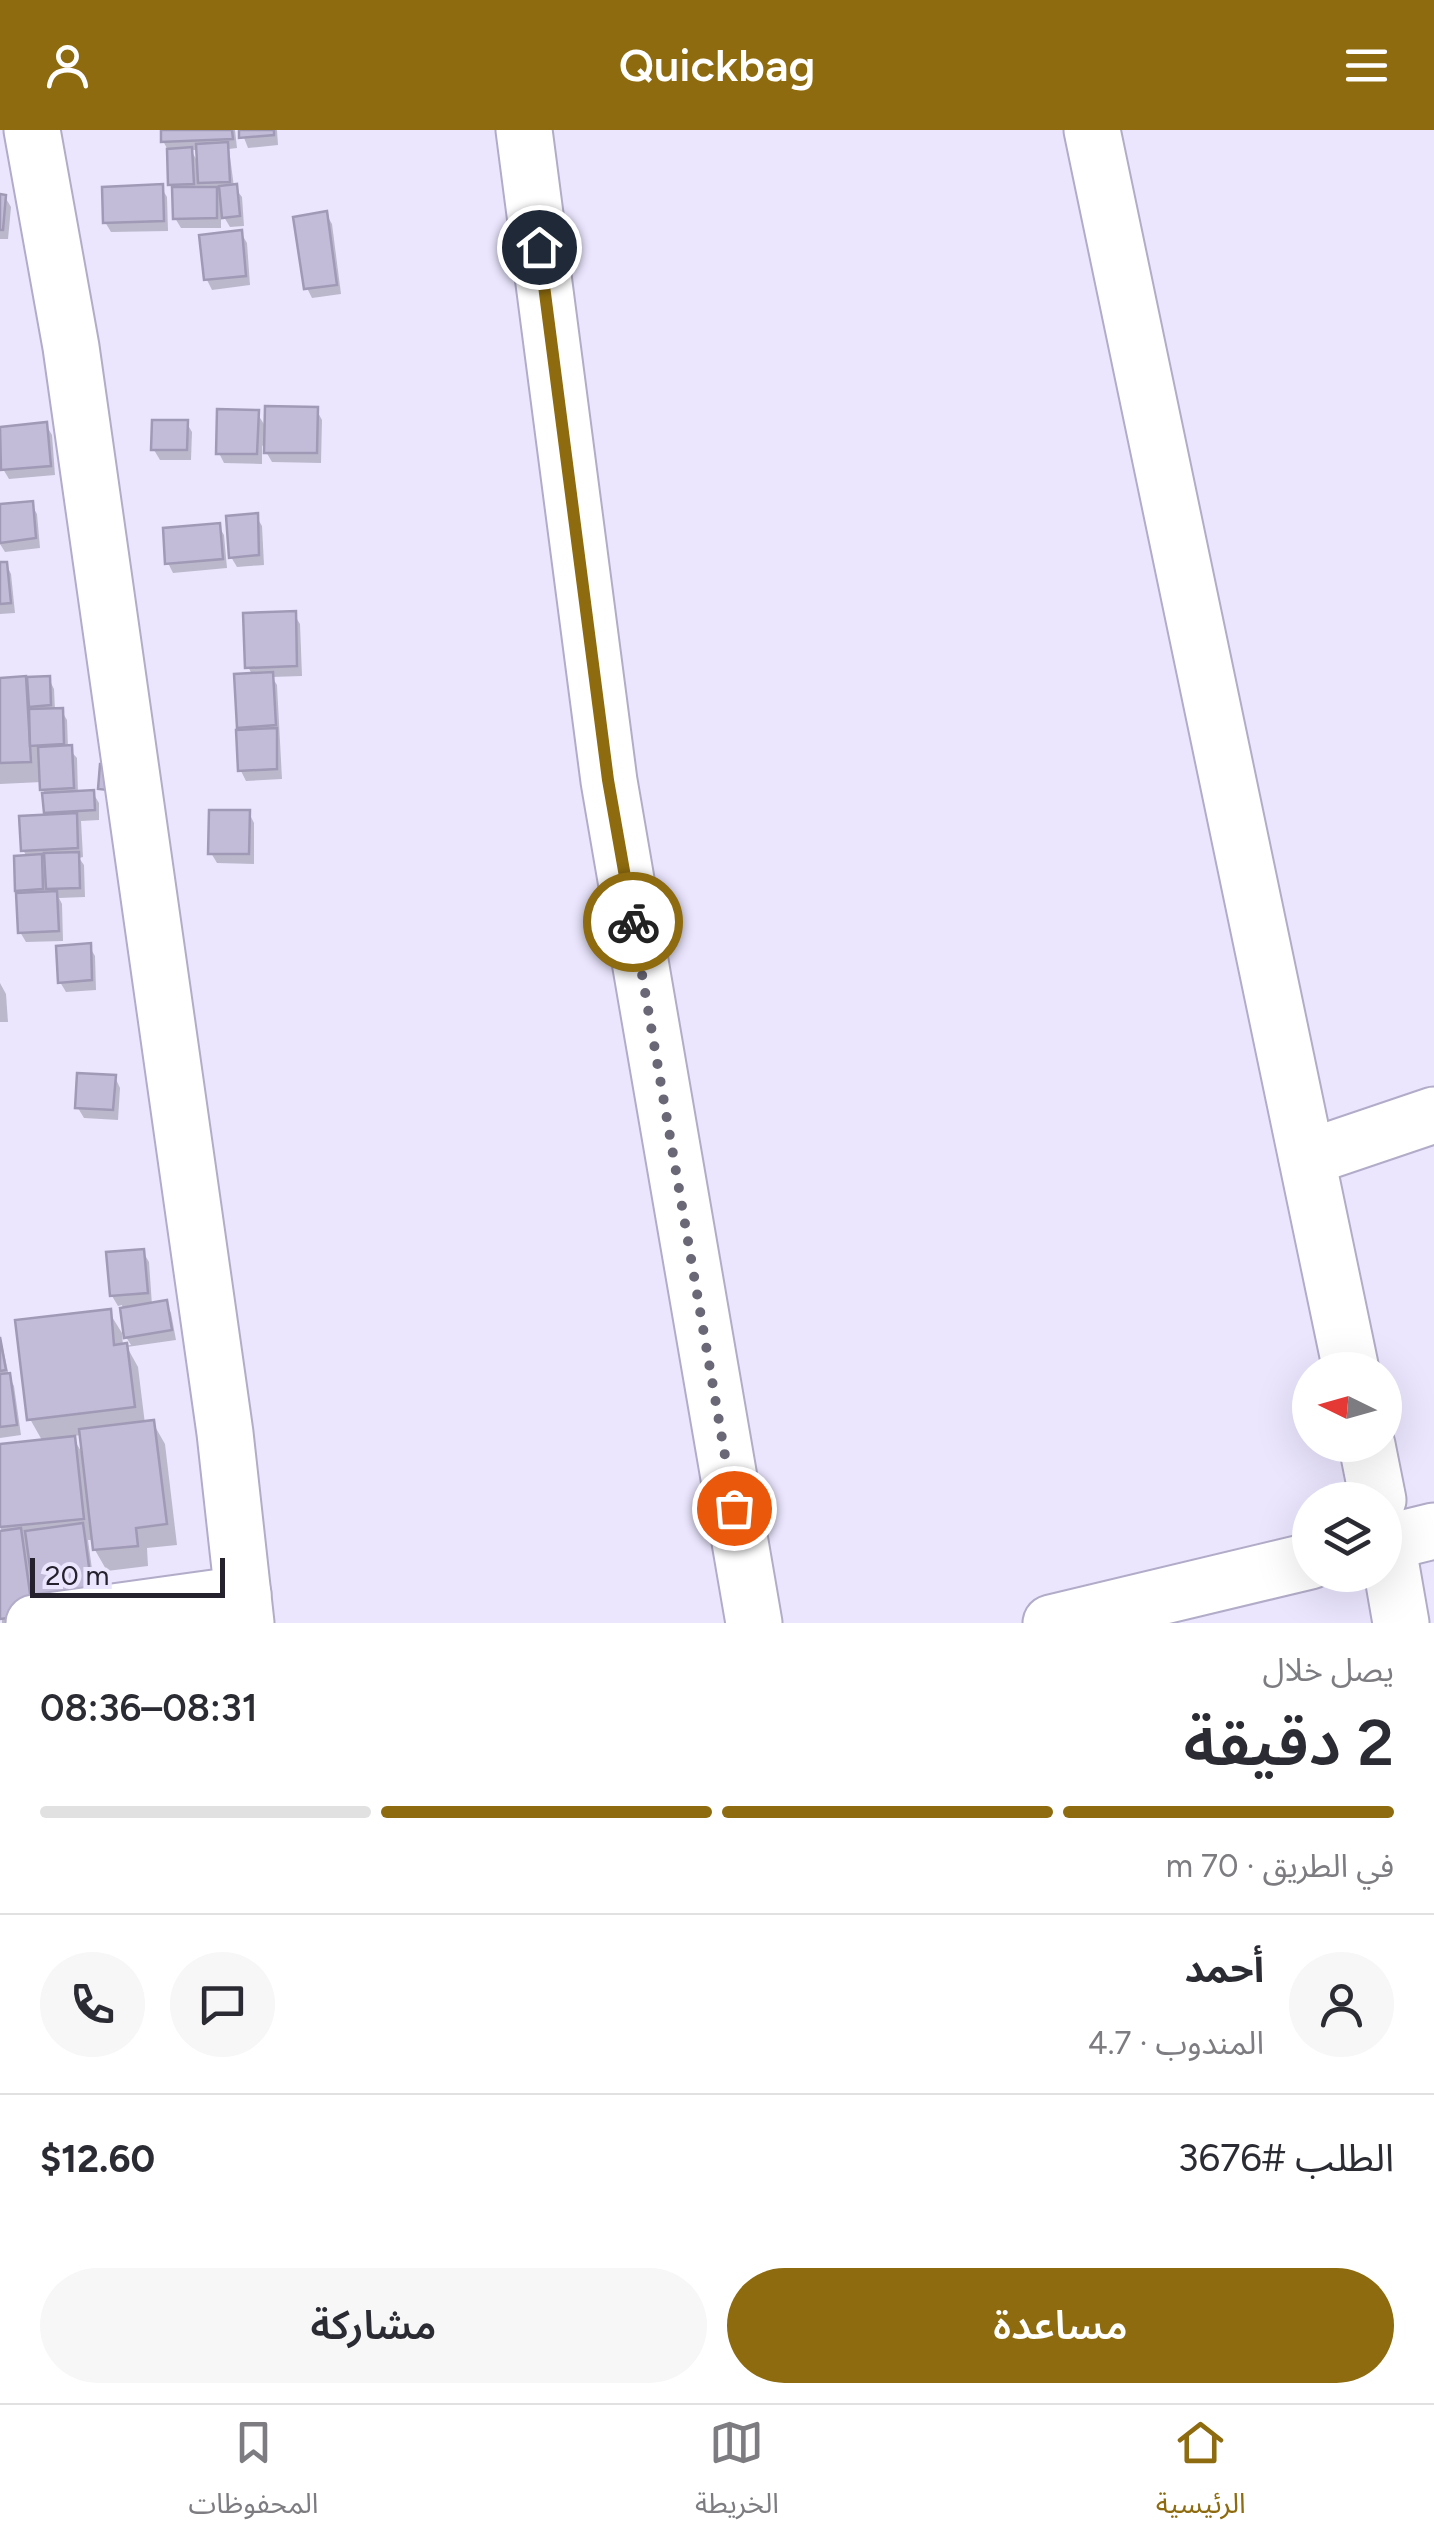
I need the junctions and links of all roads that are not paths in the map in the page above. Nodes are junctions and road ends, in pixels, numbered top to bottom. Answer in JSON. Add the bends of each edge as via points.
{"nodes":[{"id":1,"x":32,"y":130,"type":"edge"},
{"id":2,"x":524,"y":130,"type":"edge"},
{"id":3,"x":1092,"y":130,"type":"edge"},
{"id":4,"x":1434,"y":1115,"type":"edge"},
{"id":5,"x":1307,"y":1158,"type":"junction"},
{"id":6,"x":1347,"y":1352,"type":"edge"},
{"id":7,"x":1292,"y":1565,"type":"edge"},
{"id":8,"x":1399,"y":1592,"type":"edge"},
{"id":9,"x":245,"y":1609,"type":"edge"},
{"id":10,"x":34,"y":1623,"type":"edge"},
{"id":11,"x":754,"y":1623,"type":"edge"},
{"id":12,"x":1051,"y":1623,"type":"edge"},
{"id":13,"x":1401,"y":1623,"type":"edge"}],
"edges":[{"from":1,"to":9,"type":"street","via":[[77,386]]},
{"from":2,"to":11,"type":"street","via":[[608,780]]},
{"from":3,"to":5,"type":"street"},
{"from":4,"to":5,"type":"street"},
{"from":5,"to":6,"type":"street"},
{"from":7,"to":12,"type":"street"},
{"from":8,"to":13,"type":"street"},
{"from":9,"to":10,"type":"street"}]}
